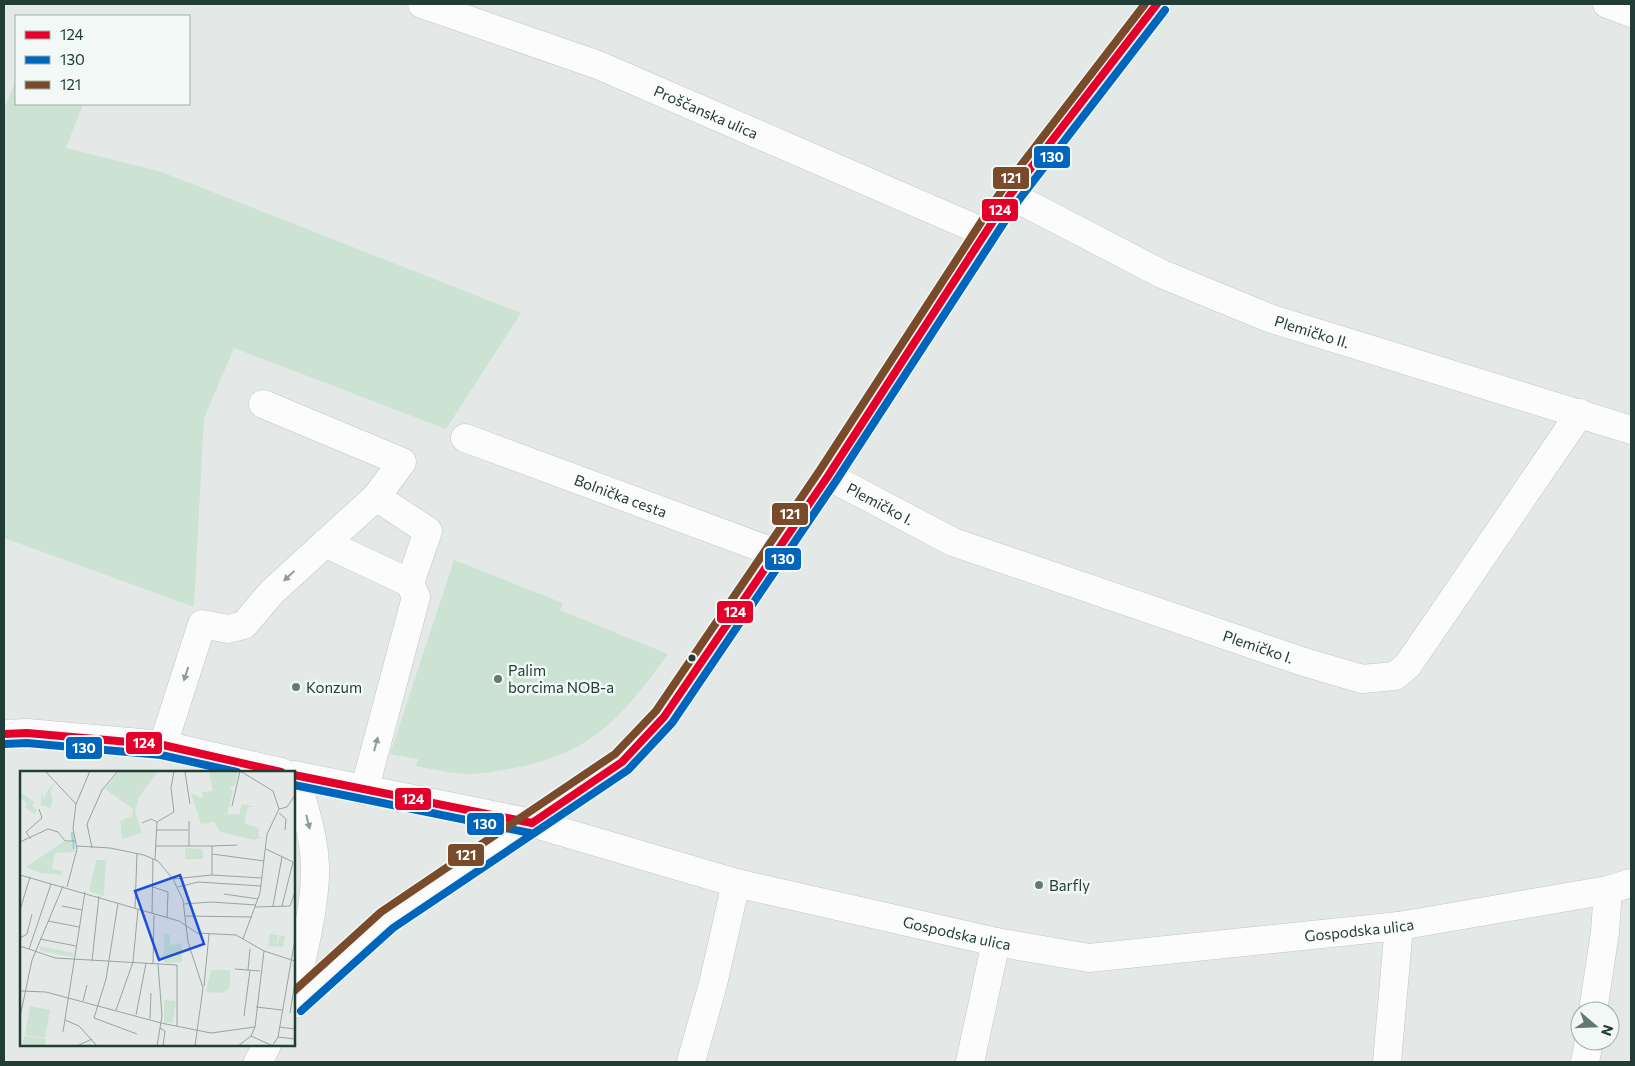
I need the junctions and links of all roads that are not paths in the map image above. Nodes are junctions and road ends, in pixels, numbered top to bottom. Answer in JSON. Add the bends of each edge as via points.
{"nodes":[{"id":1,"x":422,"y":4,"type":"edge"},
{"id":2,"x":1157,"y":4,"type":"edge"},
{"id":3,"x":1607,"y":4,"type":"edge"},
{"id":4,"x":1631,"y":13,"type":"edge"},
{"id":5,"x":1010,"y":195,"type":"junction"},
{"id":6,"x":986,"y":233,"type":"junction"},
{"id":7,"x":263,"y":404,"type":"dead end"},
{"id":8,"x":1580,"y":413,"type":"junction"},
{"id":9,"x":1631,"y":430,"type":"edge"},
{"id":10,"x":465,"y":438,"type":"dead end"},
{"id":11,"x":828,"y":476,"type":"junction"},
{"id":12,"x":376,"y":497,"type":"junction"},
{"id":13,"x":325,"y":543,"type":"junction"},
{"id":14,"x":776,"y":553,"type":"junction"},
{"id":15,"x":410,"y":583,"type":"junction"},
{"id":16,"x":4,"y":734,"type":"edge"},
{"id":17,"x":163,"y":745,"type":"junction"},
{"id":18,"x":277,"y":771,"type":"edge"},
{"id":19,"x":295,"y":775,"type":"edge"},
{"id":20,"x":295,"y":787,"type":"edge"},
{"id":21,"x":364,"y":791,"type":"junction"},
{"id":22,"x":532,"y":823,"type":"junction"},
{"id":23,"x":736,"y":883,"type":"junction"},
{"id":24,"x":1620,"y":886,"type":"edge"},
{"id":25,"x":1399,"y":926,"type":"junction"},
{"id":26,"x":996,"y":942,"type":"junction"},
{"id":27,"x":295,"y":994,"type":"edge"},
{"id":28,"x":1595,"y":1001,"type":"edge"},
{"id":29,"x":295,"y":1003,"type":"edge"},
{"id":30,"x":266,"y":1046,"type":"edge"},
{"id":31,"x":258,"y":1062,"type":"edge"},
{"id":32,"x":691,"y":1062,"type":"edge"},
{"id":33,"x":970,"y":1062,"type":"edge"},
{"id":34,"x":1386,"y":1062,"type":"edge"}],
"edges":[{"from":1,"to":6,"type":"street","name":"Proščanska ulica","via":[[598,65]]},
{"from":2,"to":5,"type":"street"},
{"from":3,"to":4,"type":"street"},
{"from":5,"to":6,"type":"street"},
{"from":5,"to":8,"type":"street","name":"Plemičko II.","via":[[1162,274],[1269,318]]},
{"from":6,"to":11,"type":"street"},
{"from":7,"to":12,"type":"street","via":[[402,462]]},
{"from":8,"to":9,"type":"street","name":"Plemičko II."},
{"from":8,"to":11,"type":"street","name":"Plemičko I.","via":[[1408,665],[1395,676],[1362,679],[1301,662],[953,542]]},
{"from":10,"to":14,"type":"street","name":"Bolnička cesta"},
{"from":11,"to":14,"type":"street"},
{"from":12,"to":13,"type":"street"},
{"from":12,"to":15,"type":"street","via":[[428,531]]},
{"from":13,"to":15,"type":"street"},
{"from":13,"to":17,"type":"street","one_way":true,"via":[[272,592],[244,626],[228,629],[202,624]]},
{"from":14,"to":22,"type":"street","via":[[664,716],[639,746],[622,762]]},
{"from":21,"to":15,"type":"street","one_way":true,"via":[[416,597]]},
{"from":16,"to":17,"type":"street","name":"Gospodska ulica","via":[[26,733]]},
{"from":17,"to":18,"type":"street","name":"Gospodska ulica"},
{"from":19,"to":21,"type":"street","name":"Gospodska ulica"},
{"from":20,"to":27,"type":"street","one_way":true,"via":[[310,825],[315,872]]},
{"from":21,"to":22,"type":"street","name":"Gospodska ulica"},
{"from":22,"to":23,"type":"street","name":"Gospodska ulica"},
{"from":22,"to":29,"type":"street","via":[[387,920]]},
{"from":23,"to":26,"type":"street","name":"Gospodska ulica"},
{"from":23,"to":32,"type":"street"},
{"from":24,"to":25,"type":"street","name":"Gospodska ulica"},
{"from":24,"to":28,"type":"street","via":[[1605,932]]},
{"from":25,"to":26,"type":"street","name":"Gospodska ulica","via":[[1089,958]]},
{"from":25,"to":34,"type":"street"},
{"from":26,"to":33,"type":"street"},
{"from":30,"to":31,"type":"street"}]}
